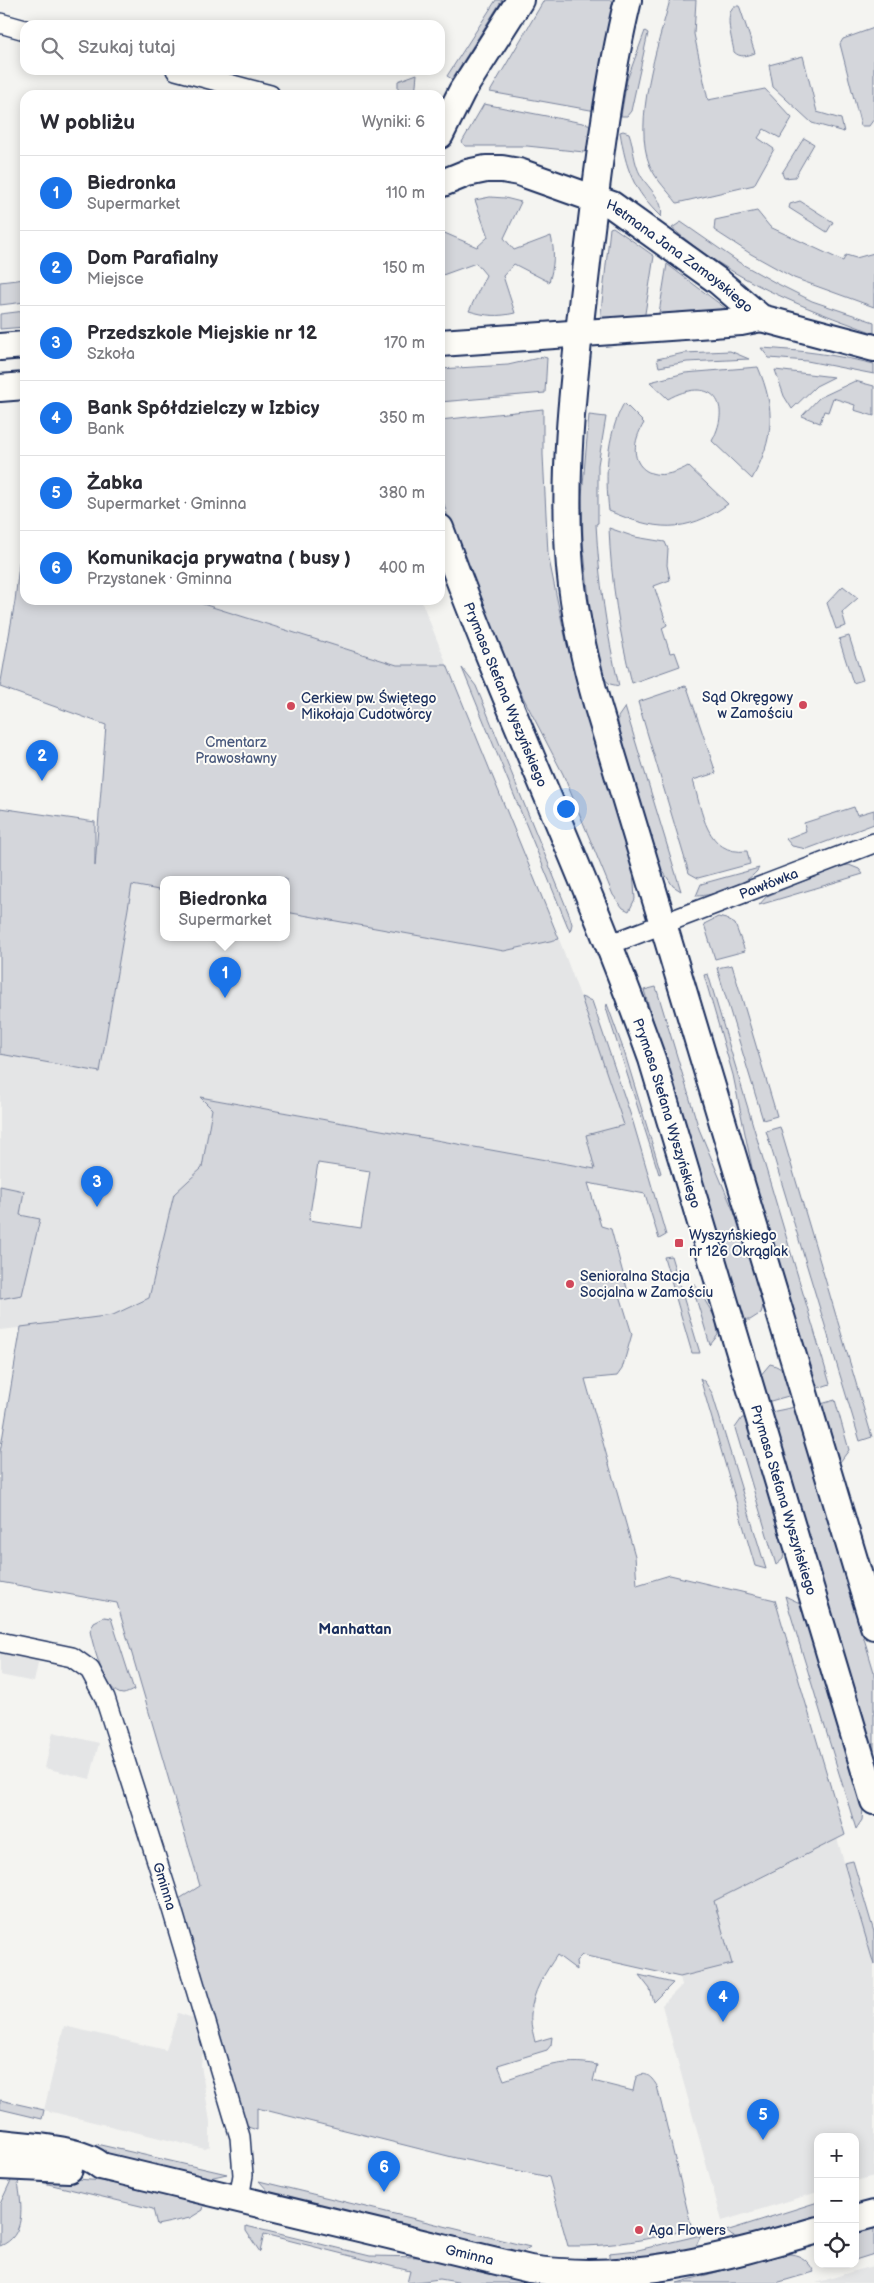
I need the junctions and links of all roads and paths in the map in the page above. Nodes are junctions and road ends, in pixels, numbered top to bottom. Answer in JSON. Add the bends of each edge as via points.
{"nodes":[{"id":1,"x":520,"y":0,"type":"edge"},
{"id":2,"x":628,"y":0,"type":"edge"},
{"id":3,"x":0,"y":23,"type":"edge"},
{"id":4,"x":20,"y":29,"type":"edge"},
{"id":5,"x":195,"y":75,"type":"edge"},
{"id":6,"x":251,"y":90,"type":"edge"},
{"id":7,"x":445,"y":125,"type":"edge"},
{"id":8,"x":445,"y":182,"type":"edge"},
{"id":9,"x":595,"y":200,"type":"junction"},
{"id":10,"x":761,"y":318,"type":"junction"},
{"id":11,"x":579,"y":333,"type":"junction"},
{"id":12,"x":445,"y":343,"type":"edge"},
{"id":13,"x":20,"y":345,"type":"edge"},
{"id":14,"x":0,"y":347,"type":"edge"},
{"id":15,"x":874,"y":348,"type":"edge"},
{"id":16,"x":20,"y":386,"type":"edge"},
{"id":17,"x":0,"y":388,"type":"edge"},
{"id":18,"x":445,"y":541,"type":"edge"},
{"id":19,"x":874,"y":843,"type":"edge"},
{"id":20,"x":663,"y":924,"type":"junction"},
{"id":21,"x":608,"y":945,"type":"junction"},
{"id":22,"x":874,"y":1626,"type":"edge"},
{"id":23,"x":0,"y":1642,"type":"edge"},
{"id":24,"x":874,"y":1801,"type":"edge"},
{"id":25,"x":0,"y":2143,"type":"edge"},
{"id":26,"x":0,"y":2166,"type":"edge"},
{"id":27,"x":100,"y":2166,"type":"junction"},
{"id":28,"x":239,"y":2199,"type":"junction"},
{"id":29,"x":874,"y":2214,"type":"edge"},
{"id":30,"x":859,"y":2218,"type":"edge"},
{"id":31,"x":814,"y":2231,"type":"edge"},
{"id":32,"x":578,"y":2280,"type":"edge"}],
"edges":[{"from":1,"to":7,"type":"main road","via":[[462,91]]},
{"from":2,"to":9,"type":"main road"},
{"from":3,"to":4,"type":"street"},
{"from":5,"to":6,"type":"street"},
{"from":8,"to":9,"type":"main road","name":"Hetmana Jana Zamoyskiego","via":[[467,173],[502,169],[519,172]]},
{"from":9,"to":10,"type":"main road","name":"Hetmana Jana Zamoyskiego","via":[[612,205],[640,224],[718,281]]},
{"from":9,"to":11,"type":"main road"},
{"from":10,"to":11,"type":"main road","name":"Hetmana Jana Zamoyskiego"},
{"from":10,"to":15,"type":"main road","name":"Hetmana Jana Zamoyskiego"},
{"from":11,"to":12,"type":"main road","name":"Hetmana Jana Zamoyskiego"},
{"from":11,"to":20,"type":"main road","via":[[568,476],[572,585],[586,666]]},
{"from":13,"to":14,"type":"main road"},
{"from":16,"to":17,"type":"main road"},
{"from":18,"to":21,"type":"main road","name":"Prymasa Stefana Wyszyńskiego"},
{"from":19,"to":20,"type":"street","name":"Pawłówka"},
{"from":20,"to":21,"type":"street","name":"Pawłówka"},
{"from":20,"to":22,"type":"main road"},
{"from":21,"to":24,"type":"main road","name":"Prymasa Stefana Wyszyńskiego","via":[[652,1059]]},
{"from":23,"to":28,"type":"street","name":"Gminna","via":[[72,1657],[90,1670],[105,1698],[240,2137],[243,2175]]},
{"from":25,"to":27,"type":"main road","name":"Gminna","via":[[78,2155]]},
{"from":26,"to":27,"type":"main road","name":"Gminna","via":[[83,2170]]},
{"from":27,"to":28,"type":"main road","name":"Gminna"},
{"from":28,"to":32,"type":"main road","name":"Gminna"},
{"from":29,"to":30,"type":"main road"},
{"from":31,"to":32,"type":"main road","name":"Gminna","via":[[675,2270]]}]}
